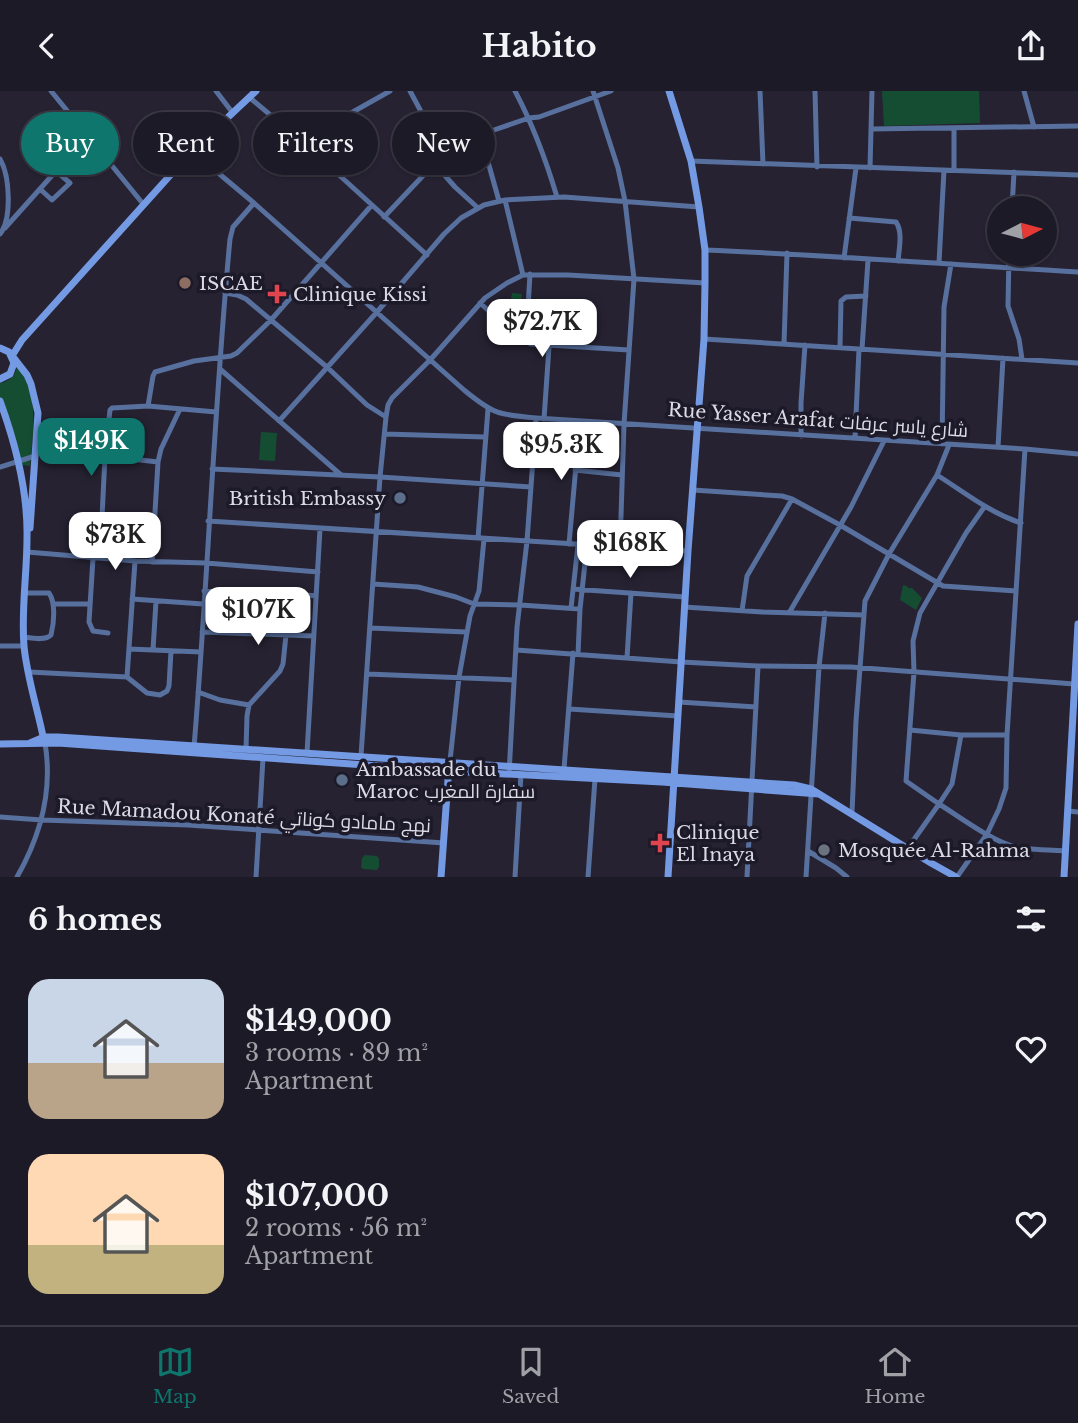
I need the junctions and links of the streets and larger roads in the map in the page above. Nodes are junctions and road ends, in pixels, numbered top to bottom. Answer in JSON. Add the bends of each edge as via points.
{"nodes":[{"id":1,"x":51,"y":91,"type":"edge"},
{"id":2,"x":216,"y":91,"type":"edge"},
{"id":3,"x":257,"y":91,"type":"edge"},
{"id":4,"x":390,"y":91,"type":"edge"},
{"id":5,"x":410,"y":91,"type":"edge"},
{"id":6,"x":515,"y":91,"type":"edge"},
{"id":7,"x":611,"y":91,"type":"edge"},
{"id":8,"x":669,"y":91,"type":"edge"},
{"id":9,"x":760,"y":91,"type":"edge"},
{"id":10,"x":816,"y":91,"type":"edge"},
{"id":11,"x":872,"y":91,"type":"edge"},
{"id":12,"x":1024,"y":91,"type":"edge"},
{"id":13,"x":594,"y":94,"type":"edge"},
{"id":14,"x":249,"y":97,"type":"junction"},
{"id":15,"x":232,"y":112,"type":"joint"},
{"id":16,"x":267,"y":112,"type":"edge"},
{"id":17,"x":353,"y":112,"type":"edge"},
{"id":18,"x":421,"y":112,"type":"edge"},
{"id":19,"x":529,"y":118,"type":"junction"},
{"id":20,"x":1078,"y":126,"type":"edge"},
{"id":21,"x":1034,"y":127,"type":"junction"},
{"id":22,"x":954,"y":128,"type":"junction"},
{"id":23,"x":495,"y":129,"type":"edge"},
{"id":24,"x":871,"y":129,"type":"junction"},
{"id":25,"x":0,"y":159,"type":"edge"},
{"id":26,"x":691,"y":161,"type":"junction"},
{"id":27,"x":763,"y":164,"type":"junction"},
{"id":28,"x":817,"y":167,"type":"junction"},
{"id":29,"x":856,"y":168,"type":"junction"},
{"id":30,"x":870,"y":169,"type":"junction"},
{"id":31,"x":944,"y":170,"type":"junction"},
{"id":32,"x":954,"y":170,"type":"junction"},
{"id":33,"x":1014,"y":172,"type":"junction"},
{"id":34,"x":171,"y":175,"type":"edge"},
{"id":35,"x":221,"y":175,"type":"edge"},
{"id":36,"x":338,"y":175,"type":"edge"},
{"id":37,"x":424,"y":175,"type":"edge"},
{"id":38,"x":444,"y":175,"type":"edge"},
{"id":39,"x":494,"y":175,"type":"edge"},
{"id":40,"x":1078,"y":175,"type":"edge"},
{"id":41,"x":40,"y":189,"type":"junction"},
{"id":42,"x":1013,"y":196,"type":"edge"},
{"id":43,"x":557,"y":197,"type":"junction"},
{"id":44,"x":502,"y":200,"type":"junction"},
{"id":45,"x":625,"y":201,"type":"junction"},
{"id":46,"x":254,"y":203,"type":"junction"},
{"id":47,"x":144,"y":205,"type":"junction"},
{"id":48,"x":371,"y":206,"type":"junction"},
{"id":49,"x":699,"y":207,"type":"junction"},
{"id":50,"x":478,"y":208,"type":"junction"},
{"id":51,"x":384,"y":217,"type":"junction"},
{"id":52,"x":849,"y":218,"type":"junction"},
{"id":53,"x":5,"y":228,"type":"junction"},
{"id":54,"x":0,"y":235,"type":"edge"},
{"id":55,"x":705,"y":250,"type":"junction"},
{"id":56,"x":787,"y":253,"type":"junction"},
{"id":57,"x":426,"y":255,"type":"junction"},
{"id":58,"x":844,"y":258,"type":"junction"},
{"id":59,"x":868,"y":260,"type":"junction"},
{"id":60,"x":898,"y":261,"type":"junction"},
{"id":61,"x":322,"y":263,"type":"junction"},
{"id":62,"x":939,"y":263,"type":"junction"},
{"id":63,"x":951,"y":264,"type":"junction"},
{"id":64,"x":1009,"y":268,"type":"junction"},
{"id":65,"x":1078,"y":272,"type":"edge"},
{"id":66,"x":527,"y":275,"type":"junction"},
{"id":67,"x":634,"y":279,"type":"junction"},
{"id":68,"x":705,"y":283,"type":"junction"},
{"id":69,"x":225,"y":293,"type":"junction"},
{"id":70,"x":866,"y":296,"type":"junction"},
{"id":71,"x":480,"y":303,"type":"junction"},
{"id":72,"x":377,"y":312,"type":"junction"},
{"id":73,"x":271,"y":320,"type":"junction"},
{"id":74,"x":704,"y":339,"type":"junction"},
{"id":75,"x":526,"y":342,"type":"junction"},
{"id":76,"x":784,"y":344,"type":"junction"},
{"id":77,"x":805,"y":345,"type":"junction"},
{"id":78,"x":549,"y":347,"type":"junction"},
{"id":79,"x":840,"y":347,"type":"junction"},
{"id":80,"x":860,"y":349,"type":"junction"},
{"id":81,"x":629,"y":350,"type":"junction"},
{"id":82,"x":6,"y":351,"type":"edge"},
{"id":83,"x":943,"y":354,"type":"junction"},
{"id":84,"x":220,"y":358,"type":"junction"},
{"id":85,"x":1003,"y":358,"type":"junction"},
{"id":86,"x":430,"y":359,"type":"junction"},
{"id":87,"x":1022,"y":359,"type":"junction"},
{"id":88,"x":1078,"y":363,"type":"edge"},
{"id":89,"x":327,"y":368,"type":"junction"},
{"id":90,"x":220,"y":369,"type":"junction"},
{"id":91,"x":0,"y":379,"type":"edge"},
{"id":92,"x":0,"y":401,"type":"edge"},
{"id":93,"x":148,"y":406,"type":"junction"},
{"id":94,"x":180,"y":409,"type":"junction"},
{"id":95,"x":488,"y":409,"type":"junction"},
{"id":96,"x":216,"y":412,"type":"junction"},
{"id":97,"x":386,"y":417,"type":"junction"},
{"id":98,"x":536,"y":418,"type":"junction"},
{"id":99,"x":544,"y":419,"type":"junction"},
{"id":100,"x":279,"y":421,"type":"junction"},
{"id":101,"x":580,"y":421,"type":"junction"},
{"id":102,"x":624,"y":424,"type":"junction"},
{"id":103,"x":697,"y":429,"type":"junction"},
{"id":104,"x":386,"y":434,"type":"junction"},
{"id":105,"x":485,"y":436,"type":"junction"},
{"id":106,"x":802,"y":436,"type":"junction"},
{"id":107,"x":855,"y":438,"type":"junction"},
{"id":108,"x":884,"y":440,"type":"junction"},
{"id":109,"x":942,"y":444,"type":"junction"},
{"id":110,"x":949,"y":445,"type":"junction"},
{"id":111,"x":998,"y":447,"type":"junction"},
{"id":112,"x":1026,"y":449,"type":"junction"},
{"id":113,"x":1078,"y":454,"type":"edge"},
{"id":114,"x":35,"y":456,"type":"junction"},
{"id":115,"x":105,"y":456,"type":"junction"},
{"id":116,"x":18,"y":461,"type":"junction"},
{"id":117,"x":158,"y":462,"type":"junction"},
{"id":118,"x":0,"y":467,"type":"edge"},
{"id":119,"x":212,"y":469,"type":"junction"},
{"id":120,"x":575,"y":470,"type":"junction"},
{"id":121,"x":341,"y":475,"type":"junction"},
{"id":122,"x":622,"y":475,"type":"junction"},
{"id":123,"x":937,"y":475,"type":"junction"},
{"id":124,"x":380,"y":477,"type":"junction"},
{"id":125,"x":481,"y":484,"type":"junction"},
{"id":126,"x":531,"y":487,"type":"junction"},
{"id":127,"x":693,"y":490,"type":"junction"},
{"id":128,"x":792,"y":499,"type":"junction"},
{"id":129,"x":985,"y":506,"type":"junction"},
{"id":130,"x":208,"y":521,"type":"junction"},
{"id":131,"x":1021,"y":523,"type":"junction"},
{"id":132,"x":840,"y":525,"type":"junction"},
{"id":133,"x":320,"y":529,"type":"junction"},
{"id":134,"x":376,"y":532,"type":"junction"},
{"id":135,"x":27,"y":535,"type":"junction"},
{"id":136,"x":481,"y":538,"type":"junction"},
{"id":137,"x":527,"y":541,"type":"junction"},
{"id":138,"x":569,"y":544,"type":"junction"},
{"id":139,"x":578,"y":545,"type":"junction"},
{"id":140,"x":587,"y":545,"type":"junction"},
{"id":141,"x":620,"y":547,"type":"junction"},
{"id":142,"x":688,"y":551,"type":"junction"},
{"id":143,"x":27,"y":552,"type":"junction"},
{"id":144,"x":889,"y":554,"type":"junction"},
{"id":145,"x":93,"y":558,"type":"junction"},
{"id":146,"x":100,"y":558,"type":"junction"},
{"id":147,"x":135,"y":561,"type":"junction"},
{"id":148,"x":152,"y":562,"type":"junction"},
{"id":149,"x":206,"y":563,"type":"junction"},
{"id":150,"x":317,"y":572,"type":"junction"},
{"id":151,"x":937,"y":582,"type":"junction"},
{"id":152,"x":373,"y":584,"type":"junction"},
{"id":153,"x":573,"y":589,"type":"junction"},
{"id":154,"x":582,"y":590,"type":"junction"},
{"id":155,"x":204,"y":591,"type":"junction"},
{"id":156,"x":1016,"y":591,"type":"junction"},
{"id":157,"x":24,"y":593,"type":"junction"},
{"id":158,"x":232,"y":593,"type":"dead end"},
{"id":159,"x":631,"y":593,"type":"junction"},
{"id":160,"x":316,"y":596,"type":"junction"},
{"id":161,"x":685,"y":597,"type":"junction"},
{"id":162,"x":132,"y":599,"type":"junction"},
{"id":163,"x":156,"y":601,"type":"junction"},
{"id":164,"x":53,"y":604,"type":"junction"},
{"id":165,"x":90,"y":604,"type":"junction"},
{"id":166,"x":203,"y":604,"type":"junction"},
{"id":167,"x":474,"y":604,"type":"junction"},
{"id":168,"x":520,"y":604,"type":"junction"},
{"id":169,"x":684,"y":607,"type":"junction"},
{"id":170,"x":571,"y":608,"type":"junction"},
{"id":171,"x":580,"y":608,"type":"junction"},
{"id":172,"x":742,"y":611,"type":"junction"},
{"id":173,"x":789,"y":613,"type":"junction"},
{"id":174,"x":825,"y":613,"type":"junction"},
{"id":175,"x":864,"y":615,"type":"junction"},
{"id":176,"x":1078,"y":627,"type":"edge"},
{"id":177,"x":370,"y":628,"type":"junction"},
{"id":178,"x":202,"y":632,"type":"junction"},
{"id":179,"x":467,"y":632,"type":"junction"},
{"id":180,"x":108,"y":633,"type":"dead end"},
{"id":181,"x":246,"y":634,"type":"junction"},
{"id":182,"x":286,"y":635,"type":"junction"},
{"id":183,"x":314,"y":636,"type":"junction"},
{"id":184,"x":24,"y":642,"type":"junction"},
{"id":185,"x":0,"y":646,"type":"edge"},
{"id":186,"x":129,"y":649,"type":"junction"},
{"id":187,"x":153,"y":650,"type":"junction"},
{"id":188,"x":516,"y":650,"type":"junction"},
{"id":189,"x":171,"y":651,"type":"junction"},
{"id":190,"x":201,"y":652,"type":"junction"},
{"id":191,"x":575,"y":653,"type":"junction"},
{"id":192,"x":627,"y":658,"type":"junction"},
{"id":193,"x":681,"y":662,"type":"junction"},
{"id":194,"x":758,"y":666,"type":"junction"},
{"id":195,"x":819,"y":667,"type":"junction"},
{"id":196,"x":861,"y":669,"type":"junction"},
{"id":197,"x":29,"y":672,"type":"junction"},
{"id":198,"x":914,"y":672,"type":"junction"},
{"id":199,"x":367,"y":674,"type":"junction"},
{"id":200,"x":127,"y":677,"type":"junction"},
{"id":201,"x":459,"y":677,"type":"junction"},
{"id":202,"x":1011,"y":679,"type":"junction"},
{"id":203,"x":514,"y":680,"type":"junction"},
{"id":204,"x":1074,"y":684,"type":"junction"},
{"id":205,"x":198,"y":692,"type":"junction"},
{"id":206,"x":679,"y":702,"type":"junction"},
{"id":207,"x":249,"y":705,"type":"junction"},
{"id":208,"x":756,"y":706,"type":"junction"},
{"id":209,"x":569,"y":709,"type":"junction"},
{"id":210,"x":678,"y":716,"type":"junction"},
{"id":211,"x":910,"y":730,"type":"junction"},
{"id":212,"x":1075,"y":731,"type":"edge"},
{"id":213,"x":961,"y":735,"type":"junction"},
{"id":214,"x":1007,"y":735,"type":"junction"},
{"id":215,"x":44,"y":740,"type":"junction"},
{"id":216,"x":0,"y":744,"type":"edge"},
{"id":217,"x":193,"y":749,"type":"junction"},
{"id":218,"x":246,"y":749,"type":"junction"},
{"id":219,"x":307,"y":753,"type":"junction"},
{"id":220,"x":361,"y":756,"type":"junction"},
{"id":221,"x":263,"y":758,"type":"junction"},
{"id":222,"x":450,"y":761,"type":"junction"},
{"id":223,"x":564,"y":769,"type":"junction"},
{"id":224,"x":509,"y":770,"type":"junction"},
{"id":225,"x":449,"y":771,"type":"junction"},
{"id":226,"x":521,"y":771,"type":"junction"},
{"id":227,"x":595,"y":779,"type":"junction"},
{"id":228,"x":674,"y":780,"type":"junction"},
{"id":229,"x":752,"y":785,"type":"junction"},
{"id":230,"x":814,"y":792,"type":"junction"},
{"id":231,"x":939,"y":804,"type":"junction"},
{"id":232,"x":1068,"y":811,"type":"junction"},
{"id":233,"x":1078,"y":812,"type":"edge"},
{"id":234,"x":852,"y":813,"type":"junction"},
{"id":235,"x":0,"y":817,"type":"edge"},
{"id":236,"x":42,"y":820,"type":"junction"},
{"id":237,"x":259,"y":829,"type":"junction"},
{"id":238,"x":987,"y":834,"type":"junction"},
{"id":239,"x":444,"y":843,"type":"junction"},
{"id":240,"x":908,"y":848,"type":"junction"},
{"id":241,"x":808,"y":851,"type":"junction"},
{"id":242,"x":1066,"y":851,"type":"junction"},
{"id":243,"x":17,"y":877,"type":"edge"},
{"id":244,"x":256,"y":877,"type":"edge"},
{"id":245,"x":441,"y":877,"type":"edge"},
{"id":246,"x":515,"y":877,"type":"edge"},
{"id":247,"x":588,"y":877,"type":"edge"},
{"id":248,"x":668,"y":877,"type":"edge"},
{"id":249,"x":747,"y":877,"type":"edge"},
{"id":250,"x":806,"y":877,"type":"edge"},
{"id":251,"x":847,"y":877,"type":"edge"},
{"id":252,"x":957,"y":877,"type":"edge"},
{"id":253,"x":1064,"y":877,"type":"edge"}],
"edges":[{"from":1,"to":47,"type":"street"},
{"from":2,"to":15,"type":"street"},
{"from":3,"to":14,"type":"street"},
{"from":4,"to":17,"type":"street"},
{"from":5,"to":18,"type":"street"},
{"from":6,"to":19,"type":"street"},
{"from":7,"to":13,"type":"street"},
{"from":8,"to":26,"type":"street"},
{"from":9,"to":27,"type":"street"},
{"from":10,"to":28,"type":"street"},
{"from":11,"to":24,"type":"street"},
{"from":12,"to":21,"type":"street"},
{"from":13,"to":19,"type":"street"},
{"from":13,"to":45,"type":"street"},
{"from":14,"to":15,"type":"street"},
{"from":14,"to":16,"type":"street"},
{"from":19,"to":23,"type":"street"},
{"from":19,"to":43,"type":"street"},
{"from":20,"to":21,"type":"street"},
{"from":21,"to":22,"type":"street"},
{"from":22,"to":24,"type":"street"},
{"from":22,"to":32,"type":"street"},
{"from":24,"to":30,"type":"street"},
{"from":25,"to":53,"type":"street","via":[[9,192]]},
{"from":26,"to":27,"type":"street"},
{"from":26,"to":49,"type":"street"},
{"from":27,"to":28,"type":"street"},
{"from":28,"to":29,"type":"street"},
{"from":29,"to":30,"type":"street"},
{"from":29,"to":52,"type":"street"},
{"from":30,"to":31,"type":"street"},
{"from":31,"to":32,"type":"street"},
{"from":31,"to":62,"type":"street"},
{"from":32,"to":33,"type":"street"},
{"from":33,"to":40,"type":"street"},
{"from":33,"to":42,"type":"street"},
{"from":34,"to":47,"type":"street"},
{"from":35,"to":46,"type":"street","name":"Rue Yasser Arafat شارع ياسر عرفات"},
{"from":36,"to":48,"type":"street"},
{"from":37,"to":51,"type":"street"},
{"from":38,"to":50,"type":"street"},
{"from":39,"to":44,"type":"street"},
{"from":41,"to":41,"type":"street","via":[[56,171],[70,183],[52,200]]},
{"from":41,"to":53,"type":"street"},
{"from":43,"to":44,"type":"street"},
{"from":43,"to":45,"type":"street"},
{"from":44,"to":50,"type":"street"},
{"from":44,"to":66,"type":"street"},
{"from":45,"to":49,"type":"street"},
{"from":45,"to":67,"type":"street"},
{"from":46,"to":61,"type":"street","name":"Rue Yasser Arafat شارع ياسر عرفات"},
{"from":46,"to":69,"type":"street","via":[[232,232]]},
{"from":47,"to":82,"type":"street","via":[[22,341]]},
{"from":48,"to":51,"type":"street"},
{"from":48,"to":61,"type":"street"},
{"from":49,"to":55,"type":"street"},
{"from":50,"to":57,"type":"street"},
{"from":51,"to":57,"type":"street"},
{"from":52,"to":58,"type":"street"},
{"from":52,"to":60,"type":"street","via":[[896,222],[900,231]]},
{"from":53,"to":54,"type":"street"},
{"from":55,"to":56,"type":"street"},
{"from":55,"to":68,"type":"street"},
{"from":56,"to":58,"type":"street"},
{"from":56,"to":76,"type":"street"},
{"from":57,"to":72,"type":"street"},
{"from":58,"to":59,"type":"street"},
{"from":59,"to":60,"type":"street"},
{"from":59,"to":70,"type":"street"},
{"from":60,"to":62,"type":"street"},
{"from":61,"to":72,"type":"street","name":"Rue Yasser Arafat شارع ياسر عرفات"},
{"from":61,"to":73,"type":"street"},
{"from":62,"to":63,"type":"street"},
{"from":63,"to":64,"type":"street"},
{"from":63,"to":83,"type":"street"},
{"from":64,"to":65,"type":"street"},
{"from":64,"to":87,"type":"street","via":[[1009,314]]},
{"from":66,"to":67,"type":"street"},
{"from":66,"to":71,"type":"street"},
{"from":66,"to":75,"type":"street"},
{"from":67,"to":68,"type":"street"},
{"from":67,"to":81,"type":"street"},
{"from":68,"to":74,"type":"street"},
{"from":69,"to":73,"type":"street","via":[[246,299]]},
{"from":69,"to":84,"type":"street"},
{"from":70,"to":79,"type":"street","via":[[846,296],[841,301]]},
{"from":70,"to":80,"type":"street"},
{"from":71,"to":75,"type":"street"},
{"from":71,"to":86,"type":"street"},
{"from":72,"to":86,"type":"street","name":"Rue Yasser Arafat شارع ياسر عرفات"},
{"from":72,"to":89,"type":"street"},
{"from":73,"to":84,"type":"street","via":[[237,353]]},
{"from":73,"to":89,"type":"street"},
{"from":74,"to":76,"type":"street"},
{"from":74,"to":103,"type":"street"},
{"from":75,"to":78,"type":"street"},
{"from":76,"to":77,"type":"street"},
{"from":77,"to":79,"type":"street"},
{"from":77,"to":106,"type":"street"},
{"from":78,"to":81,"type":"street"},
{"from":78,"to":99,"type":"street"},
{"from":79,"to":80,"type":"street"},
{"from":80,"to":83,"type":"street"},
{"from":80,"to":107,"type":"street"},
{"from":81,"to":102,"type":"street"},
{"from":82,"to":91,"type":"street","via":[[14,366]]},
{"from":82,"to":114,"type":"street","via":[[27,375],[36,402]]},
{"from":83,"to":85,"type":"street"},
{"from":83,"to":109,"type":"street"},
{"from":84,"to":90,"type":"street"},
{"from":84,"to":93,"type":"street","via":[[155,372]]},
{"from":85,"to":87,"type":"street"},
{"from":85,"to":111,"type":"street"},
{"from":86,"to":95,"type":"street","name":"Rue Yasser Arafat شارع ياسر عرفات"},
{"from":86,"to":97,"type":"street","via":[[392,398]]},
{"from":87,"to":88,"type":"street"},
{"from":89,"to":97,"type":"street"},
{"from":89,"to":100,"type":"street"},
{"from":90,"to":96,"type":"street"},
{"from":90,"to":100,"type":"street"},
{"from":92,"to":116,"type":"street"},
{"from":93,"to":94,"type":"street"},
{"from":93,"to":115,"type":"street","via":[[111,408]]},
{"from":94,"to":96,"type":"street"},
{"from":94,"to":117,"type":"street"},
{"from":95,"to":98,"type":"street","name":"Rue Yasser Arafat شارع ياسر عرفات"},
{"from":95,"to":105,"type":"street"},
{"from":96,"to":119,"type":"street"},
{"from":97,"to":104,"type":"street"},
{"from":98,"to":99,"type":"street","name":"Rue Yasser Arafat شارع ياسر عرفات"},
{"from":98,"to":126,"type":"street"},
{"from":99,"to":101,"type":"street","name":"Rue Yasser Arafat شارع ياسر عرفات"},
{"from":100,"to":121,"type":"street"},
{"from":101,"to":102,"type":"street","name":"Rue Yasser Arafat شارع ياسر عرفات"},
{"from":101,"to":120,"type":"street"},
{"from":102,"to":103,"type":"street","name":"Rue Yasser Arafat شارع ياسر عرفات"},
{"from":102,"to":122,"type":"street"},
{"from":103,"to":106,"type":"street","name":"Rue Yasser Arafat شارع ياسر عرفات"},
{"from":103,"to":127,"type":"street"},
{"from":104,"to":105,"type":"street"},
{"from":104,"to":124,"type":"street"},
{"from":105,"to":125,"type":"street"},
{"from":106,"to":107,"type":"street","name":"Rue Yasser Arafat شارع ياسر عرفات"},
{"from":107,"to":108,"type":"street","name":"Rue Yasser Arafat شارع ياسر عرفات"},
{"from":108,"to":109,"type":"street","name":"Rue Yasser Arafat شارع ياسر عرفات"},
{"from":108,"to":132,"type":"street"},
{"from":109,"to":110,"type":"street","name":"Rue Yasser Arafat شارع ياسر عرفات"},
{"from":110,"to":111,"type":"street","name":"Rue Yasser Arafat شارع ياسر عرفات"},
{"from":110,"to":123,"type":"street"},
{"from":111,"to":112,"type":"street","name":"Rue Yasser Arafat شارع ياسر عرفات"},
{"from":112,"to":113,"type":"street","name":"Rue Yasser Arafat شارع ياسر عرفات"},
{"from":112,"to":131,"type":"street"},
{"from":114,"to":116,"type":"street"},
{"from":114,"to":135,"type":"street"},
{"from":115,"to":117,"type":"street"},
{"from":115,"to":146,"type":"street"},
{"from":116,"to":118,"type":"street"},
{"from":116,"to":135,"type":"street"},
{"from":117,"to":148,"type":"street"},
{"from":119,"to":121,"type":"street"},
{"from":119,"to":130,"type":"street"},
{"from":120,"to":122,"type":"street"},
{"from":120,"to":138,"type":"street"},
{"from":121,"to":124,"type":"street"},
{"from":122,"to":141,"type":"street"},
{"from":123,"to":129,"type":"street"},
{"from":123,"to":144,"type":"street"},
{"from":124,"to":125,"type":"street"},
{"from":124,"to":134,"type":"street"},
{"from":125,"to":126,"type":"street"},
{"from":125,"to":136,"type":"street"},
{"from":126,"to":137,"type":"street"},
{"from":127,"to":128,"type":"street"},
{"from":127,"to":142,"type":"street"},
{"from":128,"to":132,"type":"street"},
{"from":128,"to":172,"type":"street","via":[[747,576]]},
{"from":129,"to":131,"type":"street"},
{"from":129,"to":151,"type":"street"},
{"from":130,"to":133,"type":"street"},
{"from":130,"to":149,"type":"street"},
{"from":131,"to":156,"type":"street"},
{"from":132,"to":144,"type":"street"},
{"from":132,"to":173,"type":"street"},
{"from":133,"to":134,"type":"street"},
{"from":133,"to":150,"type":"street"},
{"from":134,"to":136,"type":"street"},
{"from":134,"to":152,"type":"street"},
{"from":135,"to":143,"type":"street"},
{"from":136,"to":137,"type":"street"},
{"from":136,"to":167,"type":"street","via":[[481,578]]},
{"from":137,"to":138,"type":"street"},
{"from":137,"to":168,"type":"street"},
{"from":138,"to":139,"type":"street"},
{"from":139,"to":140,"type":"street"},
{"from":139,"to":153,"type":"street"},
{"from":140,"to":141,"type":"street"},
{"from":140,"to":154,"type":"street"},
{"from":141,"to":142,"type":"street"},
{"from":142,"to":161,"type":"street"},
{"from":143,"to":145,"type":"street"},
{"from":143,"to":157,"type":"street"},
{"from":144,"to":151,"type":"street"},
{"from":144,"to":175,"type":"street","via":[[865,601]]},
{"from":145,"to":146,"type":"street"},
{"from":145,"to":165,"type":"street"},
{"from":146,"to":147,"type":"street"},
{"from":147,"to":148,"type":"street"},
{"from":147,"to":162,"type":"street"},
{"from":148,"to":149,"type":"street"},
{"from":149,"to":150,"type":"street"},
{"from":149,"to":155,"type":"street"},
{"from":150,"to":160,"type":"street"},
{"from":151,"to":156,"type":"street"},
{"from":151,"to":198,"type":"street","via":[[920,613],[913,641]]},
{"from":152,"to":167,"type":"street","via":[[418,587]]},
{"from":152,"to":177,"type":"street"},
{"from":153,"to":154,"type":"street"},
{"from":153,"to":170,"type":"street"},
{"from":154,"to":159,"type":"street"},
{"from":154,"to":171,"type":"street"},
{"from":155,"to":158,"type":"street"},
{"from":155,"to":166,"type":"street"},
{"from":156,"to":202,"type":"street"},
{"from":157,"to":164,"type":"street","via":[[49,593]]},
{"from":157,"to":184,"type":"street"},
{"from":159,"to":161,"type":"street"},
{"from":159,"to":192,"type":"street"},
{"from":160,"to":181,"type":"street","via":[[265,594]]},
{"from":160,"to":183,"type":"street"},
{"from":161,"to":169,"type":"street"},
{"from":162,"to":163,"type":"street"},
{"from":162,"to":186,"type":"street"},
{"from":163,"to":166,"type":"street"},
{"from":163,"to":187,"type":"street"},
{"from":164,"to":165,"type":"street"},
{"from":164,"to":184,"type":"street","via":[[51,635]]},
{"from":165,"to":180,"type":"street","via":[[93,631]]},
{"from":166,"to":178,"type":"street"},
{"from":167,"to":168,"type":"street"},
{"from":167,"to":179,"type":"street"},
{"from":168,"to":170,"type":"street"},
{"from":168,"to":188,"type":"street"},
{"from":169,"to":172,"type":"street"},
{"from":169,"to":193,"type":"street"},
{"from":170,"to":171,"type":"street"},
{"from":171,"to":191,"type":"street"},
{"from":172,"to":173,"type":"street"},
{"from":173,"to":174,"type":"street"},
{"from":174,"to":175,"type":"street"},
{"from":174,"to":195,"type":"street"},
{"from":175,"to":196,"type":"street"},
{"from":176,"to":204,"type":"street"},
{"from":177,"to":179,"type":"street"},
{"from":177,"to":199,"type":"street"},
{"from":178,"to":181,"type":"street"},
{"from":178,"to":190,"type":"street"},
{"from":179,"to":201,"type":"street"},
{"from":181,"to":182,"type":"street"},
{"from":182,"to":183,"type":"street"},
{"from":182,"to":207,"type":"street","via":[[280,671]]},
{"from":183,"to":219,"type":"street"},
{"from":184,"to":185,"type":"street"},
{"from":184,"to":197,"type":"street"},
{"from":186,"to":187,"type":"street"},
{"from":186,"to":200,"type":"street"},
{"from":187,"to":189,"type":"street"},
{"from":188,"to":191,"type":"street"},
{"from":188,"to":203,"type":"street"},
{"from":189,"to":190,"type":"street"},
{"from":189,"to":200,"type":"street","via":[[169,686],[164,694],[146,693]]},
{"from":190,"to":205,"type":"street"},
{"from":191,"to":192,"type":"street"},
{"from":191,"to":209,"type":"street"},
{"from":192,"to":193,"type":"street"},
{"from":193,"to":194,"type":"street"},
{"from":193,"to":206,"type":"street"},
{"from":194,"to":195,"type":"street"},
{"from":194,"to":208,"type":"street"},
{"from":195,"to":196,"type":"street"},
{"from":195,"to":230,"type":"street"},
{"from":196,"to":198,"type":"street"},
{"from":196,"to":234,"type":"street"},
{"from":197,"to":200,"type":"street"},
{"from":197,"to":215,"type":"street"},
{"from":198,"to":202,"type":"street"},
{"from":198,"to":211,"type":"street"},
{"from":199,"to":201,"type":"street"},
{"from":199,"to":220,"type":"street"},
{"from":201,"to":203,"type":"street"},
{"from":201,"to":222,"type":"street"},
{"from":202,"to":204,"type":"street"},
{"from":202,"to":214,"type":"street"},
{"from":203,"to":224,"type":"street"},
{"from":204,"to":212,"type":"street"},
{"from":205,"to":207,"type":"street"},
{"from":205,"to":217,"type":"street"},
{"from":206,"to":208,"type":"street"},
{"from":206,"to":210,"type":"street"},
{"from":207,"to":218,"type":"street"},
{"from":208,"to":229,"type":"street"},
{"from":209,"to":210,"type":"street"},
{"from":209,"to":223,"type":"street"},
{"from":210,"to":228,"type":"street"},
{"from":211,"to":213,"type":"street"},
{"from":211,"to":231,"type":"street","via":[[906,781]]},
{"from":212,"to":232,"type":"street"},
{"from":213,"to":214,"type":"street"},
{"from":213,"to":231,"type":"street","via":[[952,784]]},
{"from":214,"to":238,"type":"street","via":[[1004,797]]},
{"from":215,"to":216,"type":"street"},
{"from":215,"to":217,"type":"street"},
{"from":215,"to":236,"type":"street","via":[[48,774]]},
{"from":217,"to":218,"type":"street"},
{"from":217,"to":221,"type":"street"},
{"from":218,"to":219,"type":"street"},
{"from":219,"to":220,"type":"street"},
{"from":220,"to":222,"type":"street"},
{"from":221,"to":225,"type":"street"},
{"from":221,"to":237,"type":"street"},
{"from":222,"to":224,"type":"street"},
{"from":222,"to":225,"type":"street"},
{"from":223,"to":226,"type":"street"},
{"from":223,"to":228,"type":"street"},
{"from":224,"to":225,"type":"street"},
{"from":224,"to":226,"type":"street"},
{"from":225,"to":239,"type":"street"},
{"from":226,"to":227,"type":"street"},
{"from":226,"to":246,"type":"street"},
{"from":227,"to":228,"type":"street"},
{"from":227,"to":247,"type":"street"},
{"from":228,"to":229,"type":"street"},
{"from":228,"to":248,"type":"street"},
{"from":229,"to":230,"type":"street","via":[[794,785]]},
{"from":229,"to":249,"type":"street"},
{"from":230,"to":234,"type":"street"},
{"from":230,"to":241,"type":"street"},
{"from":231,"to":238,"type":"street"},
{"from":231,"to":240,"type":"street"},
{"from":232,"to":233,"type":"street"},
{"from":232,"to":242,"type":"street"},
{"from":234,"to":240,"type":"street"},
{"from":235,"to":236,"type":"street","name":"Rue Mamadou Konaté نهج مامادو كوناتي"},
{"from":236,"to":237,"type":"street","name":"Rue Mamadou Konaté نهج مامادو كوناتي"},
{"from":236,"to":243,"type":"street"},
{"from":237,"to":239,"type":"street","name":"Rue Mamadou Konaté نهج مامادو كوناتي"},
{"from":237,"to":244,"type":"street"},
{"from":238,"to":242,"type":"street","via":[[1017,847]]},
{"from":238,"to":252,"type":"street"},
{"from":239,"to":245,"type":"street"},
{"from":240,"to":252,"type":"street"},
{"from":241,"to":250,"type":"street"},
{"from":241,"to":251,"type":"street"},
{"from":242,"to":253,"type":"street"}]}
